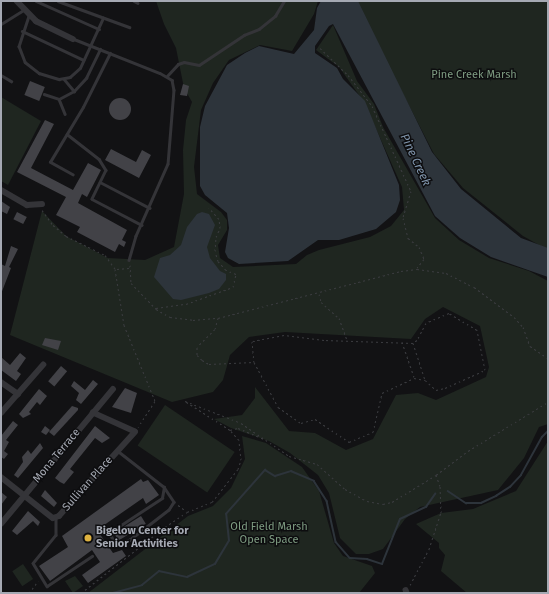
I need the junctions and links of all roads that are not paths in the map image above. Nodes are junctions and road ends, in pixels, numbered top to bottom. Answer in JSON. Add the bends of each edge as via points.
{"nodes":[{"id":1,"x":17,"y":1,"type":"edge"},
{"id":2,"x":36,"y":1,"type":"edge"},
{"id":3,"x":58,"y":1,"type":"edge"},
{"id":4,"x":134,"y":1,"type":"edge"},
{"id":5,"x":284,"y":1,"type":"edge"},
{"id":6,"x":63,"y":2,"type":"edge"},
{"id":7,"x":138,"y":3,"type":"dead end"},
{"id":8,"x":23,"y":10,"type":"junction"},
{"id":9,"x":29,"y":16,"type":"junction"},
{"id":10,"x":103,"y":18,"type":"junction"},
{"id":11,"x":1,"y":24,"type":"edge"},
{"id":12,"x":129,"y":27,"type":"dead end"},
{"id":13,"x":99,"y":29,"type":"junction"},
{"id":14,"x":22,"y":31,"type":"junction"},
{"id":15,"x":73,"y":39,"type":"joint"},
{"id":16,"x":91,"y":46,"type":"junction"},
{"id":17,"x":100,"y":49,"type":"junction"},
{"id":18,"x":110,"y":53,"type":"junction"},
{"id":19,"x":84,"y":60,"type":"junction"},
{"id":20,"x":1,"y":75,"type":"edge"},
{"id":21,"x":167,"y":76,"type":"junction"},
{"id":22,"x":64,"y":79,"type":"junction"},
{"id":23,"x":11,"y":81,"type":"dead end"},
{"id":24,"x":74,"y":91,"type":"junction"},
{"id":25,"x":44,"y":94,"type":"dead end"},
{"id":26,"x":59,"y":99,"type":"junction"},
{"id":27,"x":65,"y":114,"type":"dead end"},
{"id":28,"x":67,"y":134,"type":"junction"},
{"id":29,"x":73,"y":175,"type":"dead end"},
{"id":30,"x":100,"y":182,"type":"junction"},
{"id":31,"x":1,"y":190,"type":"edge"},
{"id":32,"x":42,"y":204,"type":"road end"},
{"id":33,"x":150,"y":208,"type":"junction"},
{"id":34,"x":142,"y":225,"type":"junction"},
{"id":35,"x":129,"y":260,"type":"road end"},
{"id":36,"x":43,"y":365,"type":"dead end"},
{"id":37,"x":1,"y":382,"type":"edge"},
{"id":38,"x":113,"y":389,"type":"dead end"},
{"id":39,"x":18,"y":394,"type":"junction"},
{"id":40,"x":1,"y":413,"type":"edge"},
{"id":41,"x":93,"y":413,"type":"junction"},
{"id":42,"x":117,"y":451,"type":"junction"},
{"id":43,"x":1,"y":477,"type":"edge"},
{"id":44,"x":164,"y":487,"type":"junction"},
{"id":45,"x":24,"y":496,"type":"junction"},
{"id":46,"x":56,"y":517,"type":"junction"},
{"id":47,"x":1,"y":524,"type":"edge"},
{"id":48,"x":92,"y":556,"type":"dead end"}],
"edges":[{"from":1,"to":8,"type":"street"},
{"from":2,"to":13,"type":"lane"},
{"from":3,"to":6,"type":"lane"},
{"from":4,"to":7,"type":"lane"},
{"from":5,"to":21,"type":"lane","via":[[275,16],[259,28],[199,65],[184,62],[178,64]]},
{"from":6,"to":10,"type":"lane"},
{"from":8,"to":9,"type":"street"},
{"from":8,"to":11,"type":"lane"},
{"from":9,"to":14,"type":"lane"},
{"from":9,"to":15,"type":"street"},
{"from":10,"to":12,"type":"lane"},
{"from":10,"to":13,"type":"lane"},
{"from":13,"to":16,"type":"lane"},
{"from":14,"to":19,"type":"lane"},
{"from":14,"to":22,"type":"lane","via":[[19,46],[27,66],[48,78]]},
{"from":15,"to":16,"type":"lane"},
{"from":16,"to":17,"type":"lane"},
{"from":16,"to":19,"type":"lane"},
{"from":17,"to":18,"type":"lane"},
{"from":17,"to":24,"type":"lane","via":[[86,78]]},
{"from":18,"to":21,"type":"lane"},
{"from":18,"to":28,"type":"lane"},
{"from":19,"to":22,"type":"lane","via":[[73,75]]},
{"from":20,"to":23,"type":"lane"},
{"from":21,"to":33,"type":"lane","via":[[172,80],[174,90],[170,150],[168,164]]},
{"from":22,"to":24,"type":"lane"},
{"from":24,"to":26,"type":"lane"},
{"from":25,"to":26,"type":"lane"},
{"from":26,"to":27,"type":"lane"},
{"from":28,"to":29,"type":"lane","via":[[50,162]]},
{"from":28,"to":30,"type":"lane","via":[[99,159],[106,170]]},
{"from":30,"to":33,"type":"lane"},
{"from":30,"to":34,"type":"lane","via":[[92,199]]},
{"from":31,"to":32,"type":"street","via":[[27,205]]},
{"from":33,"to":34,"type":"lane"},
{"from":34,"to":35,"type":"lane"},
{"from":36,"to":39,"type":"street"},
{"from":37,"to":39,"type":"street"},
{"from":38,"to":41,"type":"street","name":"Mona Terrace"},
{"from":39,"to":40,"type":"street"},
{"from":41,"to":42,"type":"street","name":"Sullivan Place","via":[[135,432]]},
{"from":41,"to":45,"type":"street","name":"Mona Terrace"},
{"from":42,"to":44,"type":"lane"},
{"from":42,"to":46,"type":"street","name":"Sullivan Place"},
{"from":43,"to":45,"type":"street","name":"Sullivan Place"},
{"from":44,"to":44,"type":"lane","via":[[162,498],[112,531],[110,538],[113,543],[121,545],[130,540],[169,510],[174,502]]},
{"from":45,"to":46,"type":"street","name":"Sullivan Place","via":[[53,518]]},
{"from":45,"to":47,"type":"street","name":"Mona Terrace"},
{"from":46,"to":48,"type":"lane","via":[[56,535],[33,563],[49,587]]}]}
